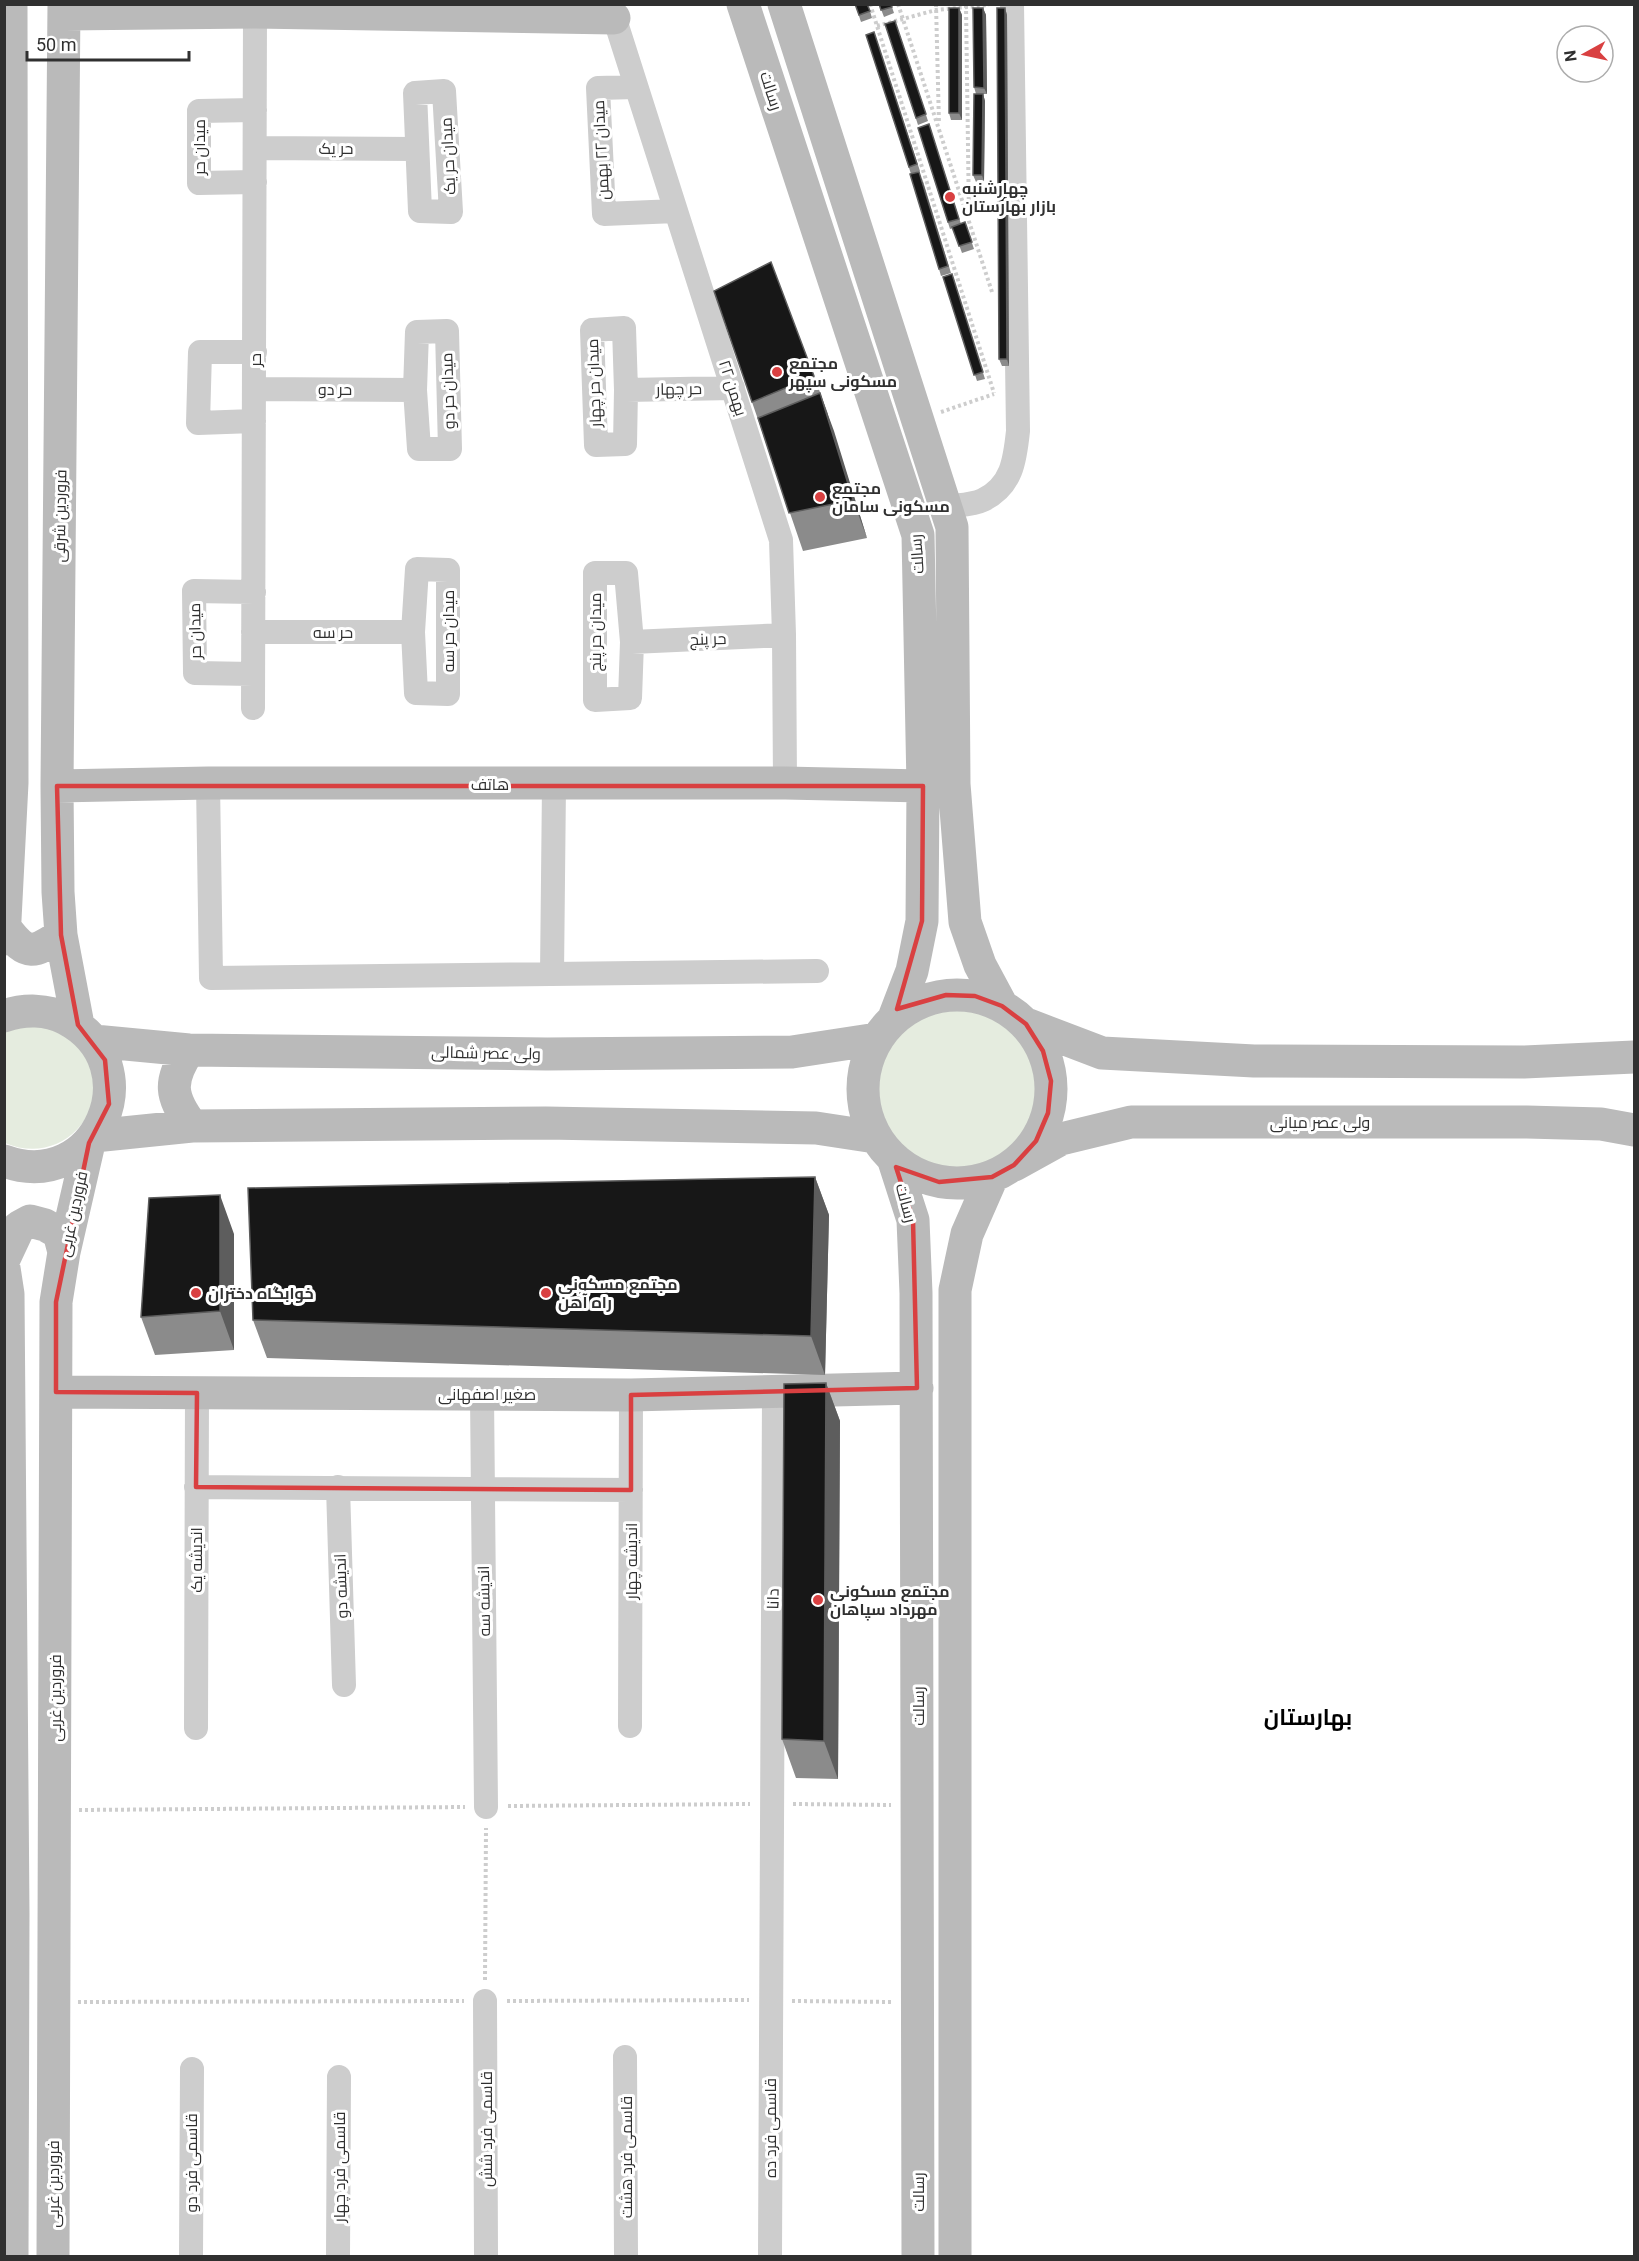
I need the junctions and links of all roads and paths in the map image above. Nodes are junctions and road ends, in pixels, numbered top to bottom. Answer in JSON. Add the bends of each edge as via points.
{"nodes":[{"id":1,"x":743,"y":4,"type":"edge"},
{"id":2,"x":784,"y":4,"type":"edge"},
{"id":3,"x":870,"y":4,"type":"edge"},
{"id":4,"x":898,"y":4,"type":"edge"},
{"id":5,"x":993,"y":4,"type":"edge"},
{"id":6,"x":1012,"y":4,"type":"edge"},
{"id":7,"x":935,"y":6,"type":"edge"},
{"id":8,"x":966,"y":6,"type":"edge"},
{"id":9,"x":64,"y":9,"type":"edge"},
{"id":10,"x":9,"y":11,"type":"edge"},
{"id":11,"x":612,"y":11,"type":"edge"},
{"id":12,"x":255,"y":12,"type":"junction"},
{"id":13,"x":903,"y":19,"type":"junction"},
{"id":14,"x":877,"y":26,"type":"junction"},
{"id":15,"x":636,"y":87,"type":"junction"},
{"id":16,"x":255,"y":110,"type":"junction"},
{"id":17,"x":939,"y":129,"type":"junction"},
{"id":18,"x":255,"y":148,"type":"junction"},
{"id":19,"x":417,"y":148,"type":"dead end"},
{"id":20,"x":255,"y":182,"type":"junction"},
{"id":21,"x":676,"y":211,"type":"junction"},
{"id":22,"x":969,"y":221,"type":"junction"},
{"id":23,"x":994,"y":297,"type":"dead end"},
{"id":24,"x":255,"y":352,"type":"junction"},
{"id":25,"x":732,"y":388,"type":"junction"},
{"id":26,"x":254,"y":389,"type":"junction"},
{"id":27,"x":415,"y":390,"type":"dead end"},
{"id":28,"x":626,"y":390,"type":"dead end"},
{"id":29,"x":917,"y":420,"type":"junction"},
{"id":30,"x":254,"y":421,"type":"junction"},
{"id":31,"x":945,"y":507,"type":"junction"},
{"id":32,"x":254,"y":592,"type":"junction"},
{"id":33,"x":253,"y":632,"type":"junction"},
{"id":34,"x":413,"y":632,"type":"junction"},
{"id":35,"x":784,"y":636,"type":"junction"},
{"id":36,"x":632,"y":642,"type":"junction"},
{"id":37,"x":254,"y":674,"type":"junction"},
{"id":38,"x":253,"y":708,"type":"dead end"},
{"id":39,"x":8,"y":783,"type":"edge"},
{"id":40,"x":208,"y":783,"type":"junction"},
{"id":41,"x":785,"y":783,"type":"junction"},
{"id":42,"x":554,"y":784,"type":"junction"},
{"id":43,"x":57,"y":786,"type":"junction"},
{"id":44,"x":922,"y":786,"type":"junction"},
{"id":45,"x":5,"y":934,"type":"edge"},
{"id":46,"x":61,"y":935,"type":"junction"},
{"id":47,"x":817,"y":971,"type":"dead end"},
{"id":48,"x":552,"y":974,"type":"junction"},
{"id":49,"x":1014,"y":1015,"type":"junction"},
{"id":50,"x":4,"y":1016,"type":"edge"},
{"id":51,"x":885,"y":1029,"type":"junction"},
{"id":52,"x":86,"y":1033,"type":"junction"},
{"id":53,"x":189,"y":1050,"type":"junction"},
{"id":54,"x":1635,"y":1057,"type":"edge"},
{"id":55,"x":192,"y":1126,"type":"junction"},
{"id":56,"x":1635,"y":1130,"type":"edge"},
{"id":57,"x":91,"y":1140,"type":"junction"},
{"id":58,"x":884,"y":1147,"type":"junction"},
{"id":59,"x":4,"y":1161,"type":"edge"},
{"id":60,"x":1003,"y":1171,"type":"junction"},
{"id":61,"x":64,"y":1252,"type":"junction"},
{"id":62,"x":4,"y":1259,"type":"edge"},
{"id":63,"x":4,"y":1268,"type":"edge"},
{"id":64,"x":917,"y":1388,"type":"junction"},
{"id":65,"x":6,"y":1389,"type":"edge"},
{"id":66,"x":56,"y":1392,"type":"junction"},
{"id":67,"x":196,"y":1393,"type":"junction"},
{"id":68,"x":774,"y":1393,"type":"junction"},
{"id":69,"x":482,"y":1394,"type":"junction"},
{"id":70,"x":631,"y":1395,"type":"junction"},
{"id":71,"x":196,"y":1487,"type":"junction"},
{"id":72,"x":338,"y":1488,"type":"junction"},
{"id":73,"x":483,"y":1489,"type":"junction"},
{"id":74,"x":631,"y":1490,"type":"junction"},
{"id":75,"x":344,"y":1685,"type":"dead end"},
{"id":76,"x":630,"y":1726,"type":"dead end"},
{"id":77,"x":196,"y":1728,"type":"dead end"},
{"id":78,"x":486,"y":1807,"type":"joint"},
{"id":79,"x":53,"y":1896,"type":"junction"},
{"id":80,"x":13,"y":1897,"type":"junction"},
{"id":81,"x":770,"y":2000,"type":"joint"},
{"id":82,"x":485,"y":2001,"type":"joint"},
{"id":83,"x":625,"y":2057,"type":"dead end"},
{"id":84,"x":192,"y":2069,"type":"dead end"},
{"id":85,"x":339,"y":2077,"type":"dead end"},
{"id":86,"x":12,"y":2256,"type":"edge"},
{"id":87,"x":53,"y":2256,"type":"edge"},
{"id":88,"x":191,"y":2256,"type":"edge"},
{"id":89,"x":338,"y":2256,"type":"edge"},
{"id":90,"x":486,"y":2256,"type":"edge"},
{"id":91,"x":626,"y":2256,"type":"edge"},
{"id":92,"x":770,"y":2256,"type":"edge"},
{"id":93,"x":918,"y":2256,"type":"edge"},
{"id":94,"x":955,"y":2256,"type":"edge"}],
"edges":[{"from":1,"to":44,"type":"main road","name":"رسالت","via":[[918,535]]},
{"from":2,"to":29,"type":"main road","name":"رسالت"},
{"from":3,"to":14,"type":"path"},
{"from":4,"to":13,"type":"path"},
{"from":5,"to":8,"type":"path"},
{"from":6,"to":31,"type":"street","via":[[1018,431],[1015,457],[1004,486],[982,501]]},
{"from":7,"to":8,"type":"path"},
{"from":7,"to":13,"type":"path"},
{"from":7,"to":17,"type":"path"},
{"from":8,"to":22,"type":"path"},
{"from":9,"to":12,"type":"main road"},
{"from":9,"to":43,"type":"main road","name":"فروردین شرقی"},
{"from":10,"to":39,"type":"main road"},
{"from":11,"to":12,"type":"main road"},
{"from":11,"to":15,"type":"street","name":"۲۲ بهمن"},
{"from":12,"to":16,"type":"street","name":"حر"},
{"from":13,"to":14,"type":"path"},
{"from":13,"to":17,"type":"path"},
{"from":14,"to":29,"type":"path","via":[[994,394]]},
{"from":15,"to":21,"type":"street","name":"۲۲ بهمن"},
{"from":15,"to":21,"type":"street","name":"میدان ۲۲ بهمن","via":[[598,88],[604,214]]},
{"from":16,"to":18,"type":"street","name":"حر"},
{"from":16,"to":20,"type":"street","name":"میدان حر","via":[[199,111],[199,183]]},
{"from":17,"to":22,"type":"path"},
{"from":18,"to":19,"type":"street","name":"حر یک"},
{"from":18,"to":20,"type":"street","name":"حر"},
{"from":20,"to":24,"type":"street","name":"حر"},
{"from":21,"to":25,"type":"street","name":"۲۲ بهمن"},
{"from":22,"to":23,"type":"path"},
{"from":24,"to":26,"type":"street","name":"حر"},
{"from":24,"to":30,"type":"street","via":[[200,352],[198,423]]},
{"from":25,"to":28,"type":"street","name":"حر چهار"},
{"from":25,"to":35,"type":"street","name":"۲۲ بهمن","via":[[781,540]]},
{"from":26,"to":27,"type":"street","name":"حر دو"},
{"from":26,"to":30,"type":"street","name":"حر"},
{"from":29,"to":31,"type":"main road","name":"رسالت"},
{"from":30,"to":32,"type":"street","name":"حر"},
{"from":31,"to":49,"type":"main road","name":"رسالت","via":[[952,527],[954,784],[965,922],[980,965]]},
{"from":32,"to":33,"type":"street","name":"حر"},
{"from":32,"to":37,"type":"street","name":"میدان حر","via":[[194,591],[195,673]]},
{"from":33,"to":34,"type":"street","name":"حر سه"},
{"from":33,"to":37,"type":"street","name":"حر"},
{"from":34,"to":34,"type":"street","name":"میدان حر سه","via":[[417,569],[448,570],[448,694],[416,693]]},
{"from":35,"to":36,"type":"street","name":"حر پنج"},
{"from":35,"to":41,"type":"street","name":"۲۲ بهمن"},
{"from":36,"to":36,"type":"street","name":"میدان حر پنج","via":[[626,573],[595,573],[595,700],[630,698]]},
{"from":37,"to":38,"type":"street","name":"حر"},
{"from":39,"to":45,"type":"main road"},
{"from":40,"to":42,"type":"main road","name":"هاتف"},
{"from":40,"to":43,"type":"main road","name":"هاتف"},
{"from":40,"to":48,"type":"street","via":[[211,978]]},
{"from":41,"to":42,"type":"main road","name":"هاتف"},
{"from":41,"to":44,"type":"main road","name":"هاتف"},
{"from":42,"to":48,"type":"street"},
{"from":43,"to":46,"type":"main road","name":"فروردین شرقی"},
{"from":44,"to":51,"type":"main road","name":"رسالت","via":[[922,921],[912,971]]},
{"from":45,"to":46,"type":"main road","via":[[28,949],[43,947]]},
{"from":46,"to":52,"type":"main road","name":"فروردین شرقی"},
{"from":47,"to":48,"type":"street"},
{"from":49,"to":51,"type":"main road","via":[[975,996],[946,995],[918,1003]]},
{"from":49,"to":54,"type":"main road","via":[[1102,1053],[1266,1061],[1524,1062]]},
{"from":49,"to":60,"type":"main road","via":[[1043,1051],[1051,1081],[1048,1113],[1035,1141]]},
{"from":50,"to":52,"type":"main road","name":"ولی عصر شمالی","via":[[37,1010],[59,1015]]},
{"from":51,"to":53,"type":"main road","name":"ولی عصر شمالی","via":[[792,1052]]},
{"from":51,"to":58,"type":"main road","via":[[864,1070],[864,1104]]},
{"from":52,"to":53,"type":"main road","name":"ولی عصر شمالی"},
{"from":52,"to":57,"type":"main road","name":"فروردین غربی","via":[[105,1060],[110,1082],[109,1104],[102,1125]]},
{"from":53,"to":55,"type":"main road","via":[[177,1068],[174,1089],[179,1110]]},
{"from":55,"to":57,"type":"main road"},
{"from":55,"to":58,"type":"main road","via":[[546,1123],[816,1128]]},
{"from":56,"to":60,"type":"main road","name":"ولی عصر میانی","via":[[1601,1124],[1527,1122],[1131,1122],[1061,1139]]},
{"from":57,"to":59,"type":"main road","via":[[71,1157],[50,1165],[28,1167]]},
{"from":57,"to":61,"type":"main road","name":"فروردین غربی"},
{"from":58,"to":60,"type":"main road","via":[[914,1174],[939,1182],[966,1183]]},
{"from":58,"to":64,"type":"main road","name":"رسالت","via":[[913,1220]]},
{"from":60,"to":94,"type":"main road","via":[[967,1234],[955,1290]]},
{"from":61,"to":62,"type":"main road","via":[[59,1233],[30,1221],[19,1227]]},
{"from":61,"to":66,"type":"main road","name":"فروردین غربی","via":[[56,1302]]},
{"from":63,"to":65,"type":"main road","via":[[8,1294]]},
{"from":64,"to":68,"type":"main road","name":"صغیر اصفهانی"},
{"from":64,"to":93,"type":"main road","name":"رسالت"},
{"from":65,"to":80,"type":"main road"},
{"from":66,"to":67,"type":"main road","name":"صغیر اصفهانی"},
{"from":66,"to":79,"type":"main road","name":"فروردین غربی"},
{"from":67,"to":69,"type":"main road","name":"صغیر اصفهانی"},
{"from":67,"to":71,"type":"street","name":"اندیشه یک"},
{"from":68,"to":70,"type":"main road","name":"صغیر اصفهانی"},
{"from":68,"to":81,"type":"street","name":"دانا"},
{"from":69,"to":70,"type":"main road","name":"صغیر اصفهانی"},
{"from":69,"to":73,"type":"street","name":"اندیشه سه"},
{"from":70,"to":74,"type":"street","name":"اندیشه چهار"},
{"from":71,"to":72,"type":"street"},
{"from":71,"to":77,"type":"street","name":"اندیشه یک"},
{"from":72,"to":73,"type":"street"},
{"from":72,"to":75,"type":"street","name":"اندیشه دو"},
{"from":73,"to":74,"type":"street"},
{"from":73,"to":78,"type":"street","name":"اندیشه سه"},
{"from":74,"to":76,"type":"street","name":"اندیشه چهار"},
{"from":78,"to":82,"type":"path"},
{"from":79,"to":80,"type":"main road"},
{"from":79,"to":87,"type":"main road","name":"فروردین غربی"},
{"from":80,"to":86,"type":"main road"},
{"from":81,"to":92,"type":"street","name":"قاسمی فرد ده"},
{"from":82,"to":90,"type":"street","name":"قاسمی فرد شش"},
{"from":83,"to":91,"type":"street","name":"قاسمی فرد هشت"},
{"from":84,"to":88,"type":"street","name":"قاسمی فرد دو"},
{"from":85,"to":89,"type":"street","name":"قاسمی فرد چهار"}]}
